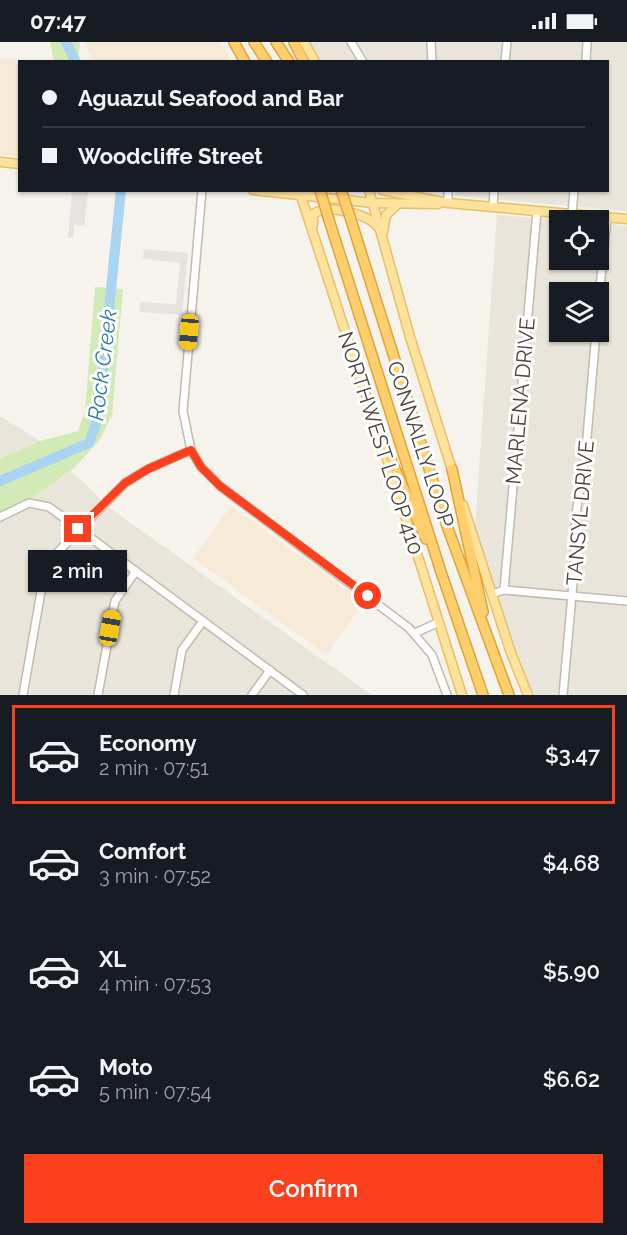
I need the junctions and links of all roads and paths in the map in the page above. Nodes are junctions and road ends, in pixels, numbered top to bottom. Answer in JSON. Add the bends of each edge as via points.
{"nodes":[{"id":1,"x":228,"y":42,"type":"edge"},
{"id":2,"x":234,"y":42,"type":"edge"},
{"id":3,"x":254,"y":42,"type":"edge"},
{"id":4,"x":276,"y":42,"type":"edge"},
{"id":5,"x":294,"y":42,"type":"edge"},
{"id":6,"x":304,"y":42,"type":"edge"},
{"id":7,"x":351,"y":42,"type":"edge"},
{"id":8,"x":431,"y":42,"type":"edge"},
{"id":9,"x":507,"y":42,"type":"edge"},
{"id":10,"x":587,"y":42,"type":"edge"},
{"id":11,"x":242,"y":60,"type":"edge"},
{"id":12,"x":243,"y":60,"type":"edge"},
{"id":13,"x":266,"y":60,"type":"edge"},
{"id":14,"x":288,"y":60,"type":"edge"},
{"id":15,"x":303,"y":60,"type":"edge"},
{"id":16,"x":314,"y":60,"type":"edge"},
{"id":17,"x":362,"y":60,"type":"edge"},
{"id":18,"x":432,"y":60,"type":"edge"},
{"id":19,"x":505,"y":60,"type":"edge"},
{"id":20,"x":586,"y":60,"type":"edge"},
{"id":21,"x":0,"y":162,"type":"edge"},
{"id":22,"x":18,"y":164,"type":"edge"},
{"id":23,"x":202,"y":192,"type":"edge"},
{"id":24,"x":284,"y":192,"type":"edge"},
{"id":25,"x":321,"y":192,"type":"edge"},
{"id":26,"x":343,"y":192,"type":"edge"},
{"id":27,"x":370,"y":192,"type":"edge"},
{"id":28,"x":404,"y":192,"type":"edge"},
{"id":29,"x":448,"y":192,"type":"edge"},
{"id":30,"x":494,"y":192,"type":"edge"},
{"id":31,"x":574,"y":192,"type":"edge"},
{"id":32,"x":300,"y":193,"type":"edge"},
{"id":33,"x":448,"y":203,"type":"junction"},
{"id":34,"x":373,"y":204,"type":"junction"},
{"id":35,"x":398,"y":204,"type":"junction"},
{"id":36,"x":493,"y":207,"type":"junction"},
{"id":37,"x":572,"y":210,"type":"edge"},
{"id":38,"x":537,"y":211,"type":"junction"},
{"id":39,"x":549,"y":212,"type":"edge"},
{"id":40,"x":609,"y":217,"type":"edge"},
{"id":41,"x":627,"y":219,"type":"edge"},
{"id":42,"x":381,"y":233,"type":"junction"},
{"id":43,"x":318,"y":247,"type":"junction"},
{"id":44,"x":595,"y":342,"type":"edge"},
{"id":45,"x":376,"y":426,"type":"junction"},
{"id":46,"x":191,"y":450,"type":"junction"},
{"id":47,"x":452,"y":469,"type":"junction"},
{"id":48,"x":0,"y":516,"type":"edge"},
{"id":49,"x":78,"y":529,"type":"junction"},
{"id":50,"x":136,"y":571,"type":"junction"},
{"id":51,"x":441,"y":572,"type":"junction"},
{"id":52,"x":504,"y":590,"type":"junction"},
{"id":53,"x":492,"y":594,"type":"junction"},
{"id":54,"x":572,"y":596,"type":"junction"},
{"id":55,"x":627,"y":601,"type":"edge"},
{"id":56,"x":202,"y":621,"type":"junction"},
{"id":57,"x":438,"y":623,"type":"junction"},
{"id":58,"x":415,"y":633,"type":"junction"},
{"id":59,"x":491,"y":649,"type":"junction"},
{"id":60,"x":270,"y":670,"type":"junction"},
{"id":61,"x":23,"y":695,"type":"edge"},
{"id":62,"x":98,"y":695,"type":"edge"},
{"id":63,"x":174,"y":695,"type":"edge"},
{"id":64,"x":252,"y":695,"type":"edge"},
{"id":65,"x":303,"y":695,"type":"edge"},
{"id":66,"x":447,"y":695,"type":"edge"},
{"id":67,"x":462,"y":695,"type":"edge"},
{"id":68,"x":483,"y":695,"type":"edge"},
{"id":69,"x":509,"y":695,"type":"edge"},
{"id":70,"x":528,"y":695,"type":"edge"},
{"id":71,"x":563,"y":695,"type":"edge"}],
"edges":[{"from":1,"to":11,"type":"main road"},
{"from":2,"to":12,"type":"highway"},
{"from":3,"to":13,"type":"highway"},
{"from":4,"to":14,"type":"highway"},
{"from":5,"to":15,"type":"highway"},
{"from":6,"to":16,"type":"main road"},
{"from":7,"to":17,"type":"street"},
{"from":8,"to":18,"type":"street"},
{"from":9,"to":19,"type":"street"},
{"from":10,"to":20,"type":"street"},
{"from":21,"to":22,"type":"main road"},
{"from":23,"to":46,"type":"street","via":[[183,396],[185,430]]},
{"from":24,"to":32,"type":"main road"},
{"from":25,"to":51,"type":"highway","name":"CONNALLY LOOP","bridge":true},
{"from":26,"to":59,"type":"highway","name":"CONNALLY LOOP","bridge":true,"via":[[447,526]]},
{"from":27,"to":34,"type":"main road"},
{"from":28,"to":33,"type":"main road"},
{"from":29,"to":33,"type":"street"},
{"from":30,"to":36,"type":"street"},
{"from":31,"to":37,"type":"street"},
{"from":32,"to":34,"type":"main road"},
{"from":32,"to":43,"type":"main road","name":"NORTHWEST LOOP 410"},
{"from":33,"to":35,"type":"main road"},
{"from":33,"to":36,"type":"main road"},
{"from":34,"to":35,"type":"main road"},
{"from":34,"to":42,"type":"main road"},
{"from":35,"to":42,"type":"main road","via":[[386,215]]},
{"from":36,"to":38,"type":"main road"},
{"from":38,"to":39,"type":"main road"},
{"from":38,"to":52,"type":"street","name":"MARLENA DRIVE"},
{"from":40,"to":41,"type":"main road"},
{"from":42,"to":43,"type":"main road","via":[[374,222],[359,213],[319,211],[312,218]]},
{"from":42,"to":47,"type":"main road"},
{"from":43,"to":45,"type":"main road","name":"NORTHWEST LOOP 410"},
{"from":44,"to":54,"type":"street","name":"TANSYL DRIVE","via":[[576,514]]},
{"from":45,"to":51,"type":"highway"},
{"from":45,"to":57,"type":"main road","name":"NORTHWEST LOOP 410"},
{"from":46,"to":49,"type":"street","via":[[125,483]]},
{"from":46,"to":58,"type":"street","via":[[220,486]]},
{"from":47,"to":53,"type":"main road"},
{"from":47,"to":59,"type":"highway"},
{"from":48,"to":49,"type":"street","via":[[22,504],[36,503],[49,507]]},
{"from":49,"to":50,"type":"street"},
{"from":49,"to":61,"type":"street","via":[[54,556],[44,578]]},
{"from":50,"to":56,"type":"street"},
{"from":50,"to":62,"type":"street","via":[[115,601]]},
{"from":51,"to":68,"type":"highway","name":"CONNALLY LOOP"},
{"from":52,"to":53,"type":"street"},
{"from":52,"to":54,"type":"street"},
{"from":53,"to":70,"type":"main road"},
{"from":54,"to":55,"type":"street"},
{"from":54,"to":71,"type":"street","name":"TANSYL DRIVE"},
{"from":56,"to":60,"type":"street"},
{"from":56,"to":63,"type":"street","via":[[182,650]]},
{"from":57,"to":58,"type":"street"},
{"from":57,"to":67,"type":"main road","name":"NORTHWEST LOOP 410"},
{"from":58,"to":66,"type":"street","via":[[432,656]]},
{"from":59,"to":69,"type":"highway","name":"CONNALLY LOOP"},
{"from":60,"to":64,"type":"street"},
{"from":60,"to":65,"type":"street"}]}
